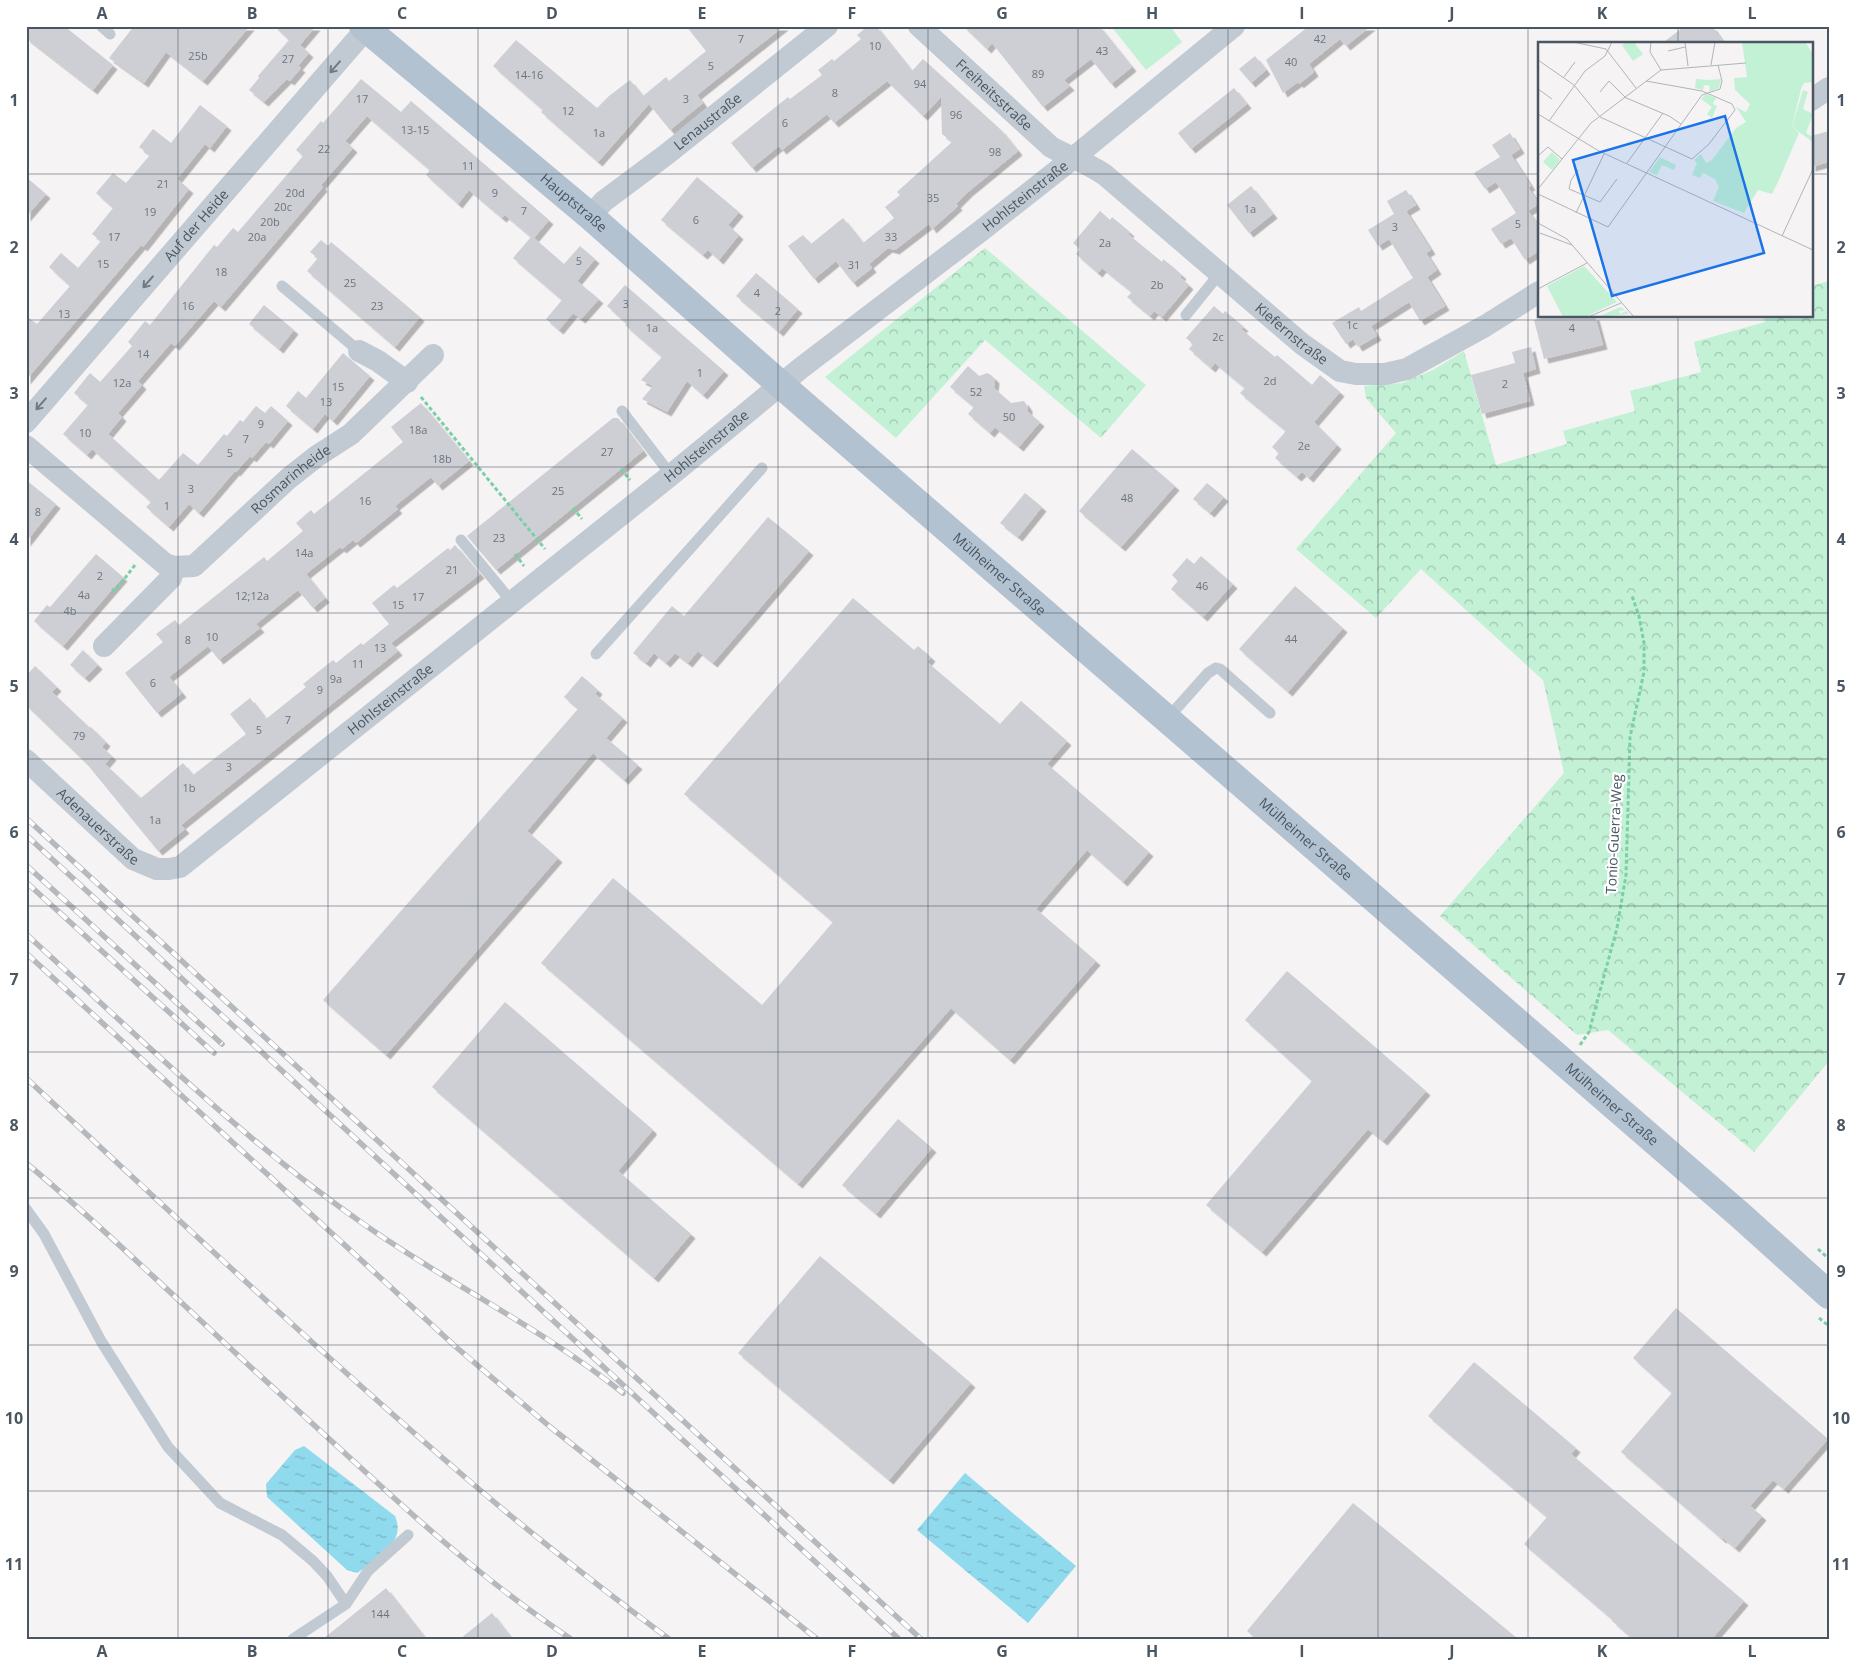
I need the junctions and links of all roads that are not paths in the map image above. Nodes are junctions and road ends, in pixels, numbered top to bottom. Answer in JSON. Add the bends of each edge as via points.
{"nodes":[{"id":1,"x":827,"y":26,"type":"edge"},
{"id":2,"x":920,"y":26,"type":"edge"},
{"id":3,"x":1234,"y":26,"type":"edge"},
{"id":4,"x":364,"y":28,"type":"edge"},
{"id":5,"x":1829,"y":88,"type":"edge"},
{"id":6,"x":1812,"y":99,"type":"edge"},
{"id":7,"x":1072,"y":159,"type":"junction"},
{"id":8,"x":590,"y":216,"type":"junction"},
{"id":9,"x":1220,"y":273,"type":"junction"},
{"id":10,"x":282,"y":286,"type":"dead end"},
{"id":11,"x":1538,"y":293,"type":"edge"},
{"id":12,"x":1186,"y":315,"type":"dead end"},
{"id":13,"x":359,"y":352,"type":"joint"},
{"id":14,"x":433,"y":355,"type":"dead end"},
{"id":15,"x":407,"y":382,"type":"junction"},
{"id":16,"x":781,"y":385,"type":"junction"},
{"id":17,"x":622,"y":411,"type":"dead end"},
{"id":18,"x":26,"y":422,"type":"edge"},
{"id":19,"x":26,"y":446,"type":"edge"},
{"id":20,"x":762,"y":468,"type":"dead end"},
{"id":21,"x":671,"y":476,"type":"junction"},
{"id":22,"x":461,"y":540,"type":"dead end"},
{"id":23,"x":174,"y":567,"type":"junction"},
{"id":24,"x":512,"y":602,"type":"junction"},
{"id":25,"x":104,"y":646,"type":"dead end"},
{"id":26,"x":596,"y":654,"type":"dead end"},
{"id":27,"x":1270,"y":713,"type":"dead end"},
{"id":28,"x":1167,"y":720,"type":"junction"},
{"id":29,"x":26,"y":760,"type":"edge"},
{"id":30,"x":180,"y":867,"type":"joint"},
{"id":31,"x":26,"y":1209,"type":"edge"},
{"id":32,"x":1829,"y":1295,"type":"edge"},
{"id":33,"x":408,"y":1535,"type":"dead end"},
{"id":34,"x":346,"y":1604,"type":"junction"},
{"id":35,"x":293,"y":1639,"type":"edge"}],
"edges":[{"from":1,"to":8,"type":"street","name":"Lenaustraße","via":[[604,201]]},
{"from":2,"to":7,"type":"street","name":"Freiheitsstraße","via":[[1051,147]]},
{"from":3,"to":7,"type":"street","name":"Hohlsteinstraße"},
{"from":4,"to":8,"type":"main road","name":"Hauptstraße"},
{"from":4,"to":18,"type":"street","name":"Auf der Heide","one_way":true,"via":[[354,44]]},
{"from":5,"to":6,"type":"street"},
{"from":7,"to":9,"type":"street","name":"Kiefernstraße","via":[[1105,175]]},
{"from":7,"to":16,"type":"street","name":"Hohlsteinstraße"},
{"from":8,"to":16,"type":"main road","name":"Hauptstraße"},
{"from":9,"to":11,"type":"street","name":"Kiefernstraße","via":[[1302,344],[1340,371],[1356,374],[1386,374],[1407,369]]},
{"from":9,"to":12,"type":"lane"},
{"from":10,"to":13,"type":"lane"},
{"from":13,"to":15,"type":"street"},
{"from":14,"to":15,"type":"street","name":"Rosmarinheide"},
{"from":15,"to":23,"type":"street","name":"Rosmarinheide","via":[[351,434],[289,478],[194,566]]},
{"from":16,"to":21,"type":"street","name":"Hohlsteinstraße"},
{"from":16,"to":28,"type":"main road","name":"Mülheimer Straße"},
{"from":17,"to":21,"type":"lane"},
{"from":19,"to":23,"type":"street","via":[[165,564]]},
{"from":20,"to":26,"type":"lane"},
{"from":21,"to":24,"type":"street","name":"Hohlsteinstraße"},
{"from":22,"to":24,"type":"lane"},
{"from":23,"to":25,"type":"street","via":[[171,578]]},
{"from":24,"to":30,"type":"street","name":"Hohlsteinstraße"},
{"from":27,"to":28,"type":"lane","via":[[1216,668]]},
{"from":28,"to":32,"type":"main road","name":"Mülheimer Straße","via":[[1566,1063]]},
{"from":29,"to":30,"type":"street","name":"Adenauerstraße","via":[[133,859],[157,869]]},
{"from":31,"to":34,"type":"lane","via":[[44,1234],[101,1341],[168,1447],[220,1503],[282,1535],[313,1560]]},
{"from":33,"to":34,"type":"lane","via":[[368,1571]]},
{"from":34,"to":35,"type":"lane"}]}
